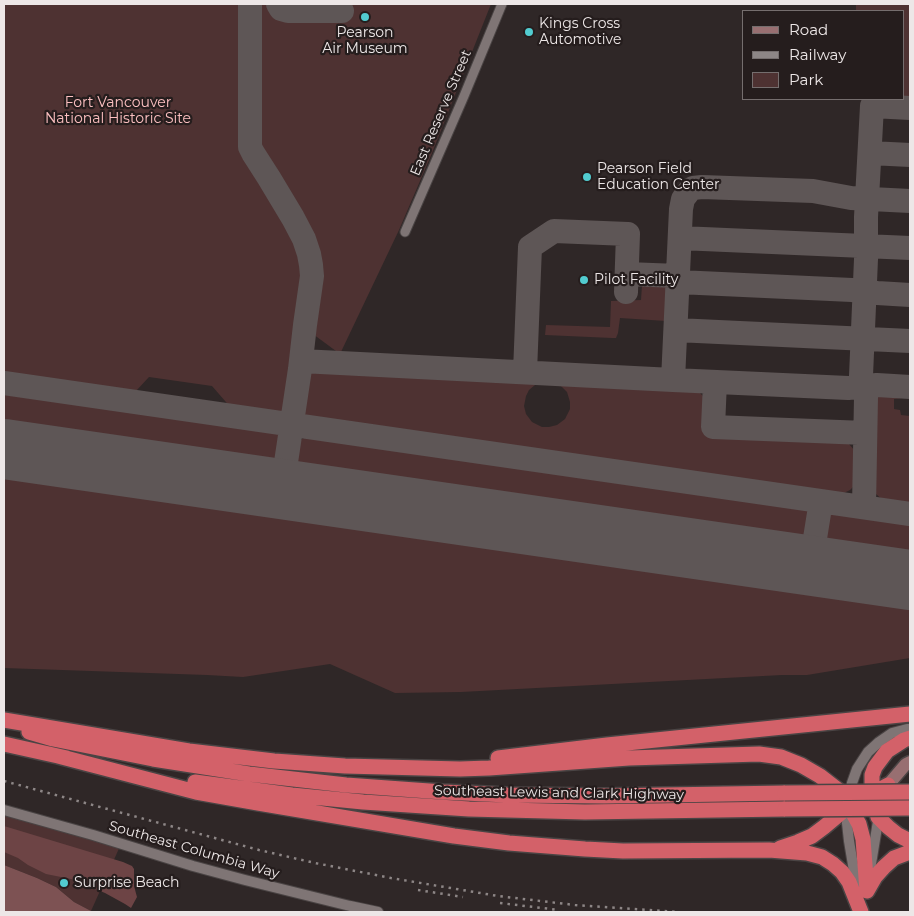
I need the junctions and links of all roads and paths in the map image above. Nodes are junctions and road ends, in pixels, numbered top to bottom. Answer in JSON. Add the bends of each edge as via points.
{"nodes":[{"id":1,"x":502,"y":4,"type":"edge"},
{"id":2,"x":405,"y":232,"type":"dead end"},
{"id":3,"x":910,"y":714,"type":"edge"},
{"id":4,"x":4,"y":722,"type":"edge"},
{"id":5,"x":910,"y":729,"type":"edge"},
{"id":6,"x":910,"y":738,"type":"edge"},
{"id":7,"x":4,"y":744,"type":"edge"},
{"id":8,"x":58,"y":756,"type":"junction"},
{"id":9,"x":910,"y":762,"type":"edge"},
{"id":10,"x":389,"y":767,"type":"junction"},
{"id":11,"x":888,"y":784,"type":"junction"},
{"id":12,"x":910,"y":792,"type":"edge"},
{"id":13,"x":872,"y":794,"type":"junction"},
{"id":14,"x":849,"y":806,"type":"junction"},
{"id":15,"x":910,"y":808,"type":"edge"},
{"id":16,"x":4,"y":810,"type":"edge"},
{"id":17,"x":878,"y":817,"type":"junction"},
{"id":18,"x":910,"y":841,"type":"edge"},
{"id":19,"x":769,"y":850,"type":"junction"},
{"id":20,"x":910,"y":852,"type":"edge"},
{"id":21,"x":867,"y":891,"type":"junction"},
{"id":22,"x":378,"y":912,"type":"edge"},
{"id":23,"x":861,"y":912,"type":"edge"}],
"edges":[{"from":1,"to":2,"type":"street","name":"East Reserve Street"},
{"from":3,"to":10,"type":"highway","via":[[460,763]]},
{"from":4,"to":10,"type":"highway","via":[[189,751],[345,766]]},
{"from":4,"to":12,"type":"highway","name":"Southeast Lewis and Clark Highway","bridge":true,"via":[[53,739],[110,751],[346,785],[515,795]]},
{"from":5,"to":14,"type":"street","via":[[892,733],[868,752],[852,783]]},
{"from":6,"to":13,"type":"highway","via":[[887,751],[875,767]]},
{"from":7,"to":8,"type":"highway","name":"Southeast Lewis and Clark Highway"},
{"from":8,"to":15,"type":"highway","name":"Southeast Lewis and Clark Highway","bridge":true,"via":[[197,782],[292,795],[469,809],[585,812]]},
{"from":8,"to":19,"type":"highway","via":[[196,792],[454,836],[623,851]]},
{"from":9,"to":11,"type":"main road"},
{"from":10,"to":14,"type":"highway","via":[[489,768],[629,758],[758,754],[781,757],[801,765],[838,790]]},
{"from":11,"to":13,"type":"highway"},
{"from":11,"to":17,"type":"street"},
{"from":13,"to":14,"type":"highway"},
{"from":13,"to":17,"type":"highway"},
{"from":14,"to":19,"type":"highway","via":[[812,836]]},
{"from":14,"to":21,"type":"highway","via":[[863,839]]},
{"from":14,"to":23,"type":"street","via":[[849,841]]},
{"from":16,"to":22,"type":"street","name":"Southeast Columbia Way","via":[[239,879]]},
{"from":17,"to":18,"type":"highway"},
{"from":17,"to":21,"type":"street"},
{"from":19,"to":23,"type":"highway","via":[[807,853],[834,864],[850,882]]},
{"from":20,"to":21,"type":"highway","via":[[889,862]]},
{"from":21,"to":23,"type":"street"}]}
